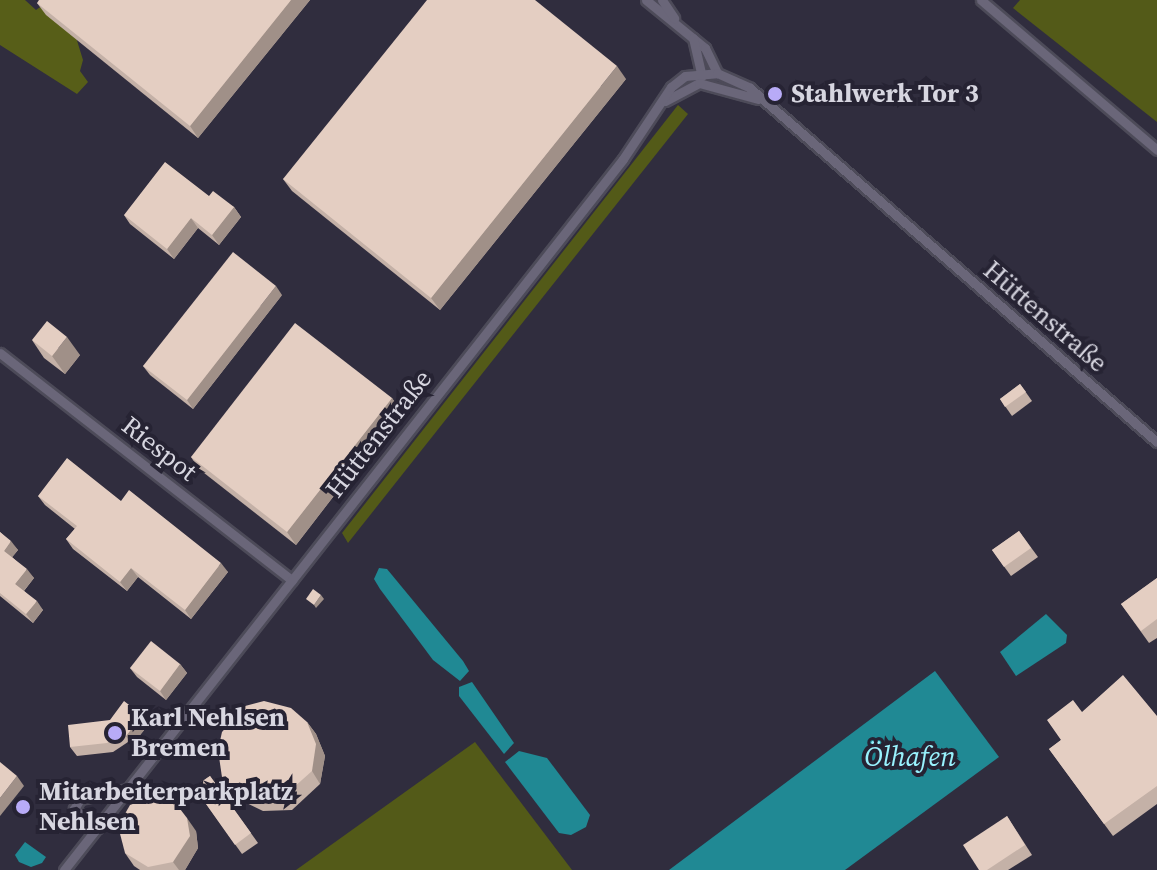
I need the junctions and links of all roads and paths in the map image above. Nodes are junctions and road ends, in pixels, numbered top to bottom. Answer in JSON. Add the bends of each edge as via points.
{"nodes":[{"id":1,"x":646,"y":0,"type":"edge"},
{"id":2,"x":662,"y":0,"type":"edge"},
{"id":3,"x":981,"y":0,"type":"edge"},
{"id":4,"x":675,"y":21,"type":"junction"},
{"id":5,"x":693,"y":38,"type":"junction"},
{"id":6,"x":717,"y":73,"type":"junction"},
{"id":7,"x":699,"y":74,"type":"junction"},
{"id":8,"x":709,"y":84,"type":"junction"},
{"id":9,"x":758,"y":99,"type":"junction"},
{"id":10,"x":662,"y":103,"type":"junction"},
{"id":11,"x":1157,"y":150,"type":"edge"},
{"id":12,"x":0,"y":353,"type":"edge"},
{"id":13,"x":1157,"y":442,"type":"edge"},
{"id":14,"x":292,"y":580,"type":"junction"},
{"id":15,"x":128,"y":789,"type":"junction"},
{"id":16,"x":98,"y":828,"type":"junction"},
{"id":17,"x":64,"y":870,"type":"edge"}],
"edges":[{"from":1,"to":4,"type":"street"},
{"from":2,"to":4,"type":"street"},
{"from":3,"to":11,"type":"street"},
{"from":4,"to":5,"type":"street"},
{"from":5,"to":6,"type":"street"},
{"from":5,"to":7,"type":"street"},
{"from":6,"to":7,"type":"street"},
{"from":6,"to":9,"type":"street","name":"Hüttenstraße","via":[[750,88]]},
{"from":7,"to":8,"type":"street"},
{"from":7,"to":10,"type":"street","name":"Hüttenstraße","via":[[677,82]]},
{"from":8,"to":9,"type":"street","name":"Hüttenstraße"},
{"from":8,"to":10,"type":"street","name":"Hüttenstraße","via":[[685,88]]},
{"from":9,"to":13,"type":"street","name":"Hüttenstraße"},
{"from":10,"to":14,"type":"street","name":"Hüttenstraße"},
{"from":12,"to":14,"type":"street","name":"Riespot"},
{"from":14,"to":15,"type":"street","name":"Hüttenstraße"},
{"from":15,"to":16,"type":"street","name":"Hüttenstraße"},
{"from":15,"to":16,"type":"street","via":[[80,799],[74,809]]},
{"from":16,"to":17,"type":"street","name":"Hüttenstraße"}]}
